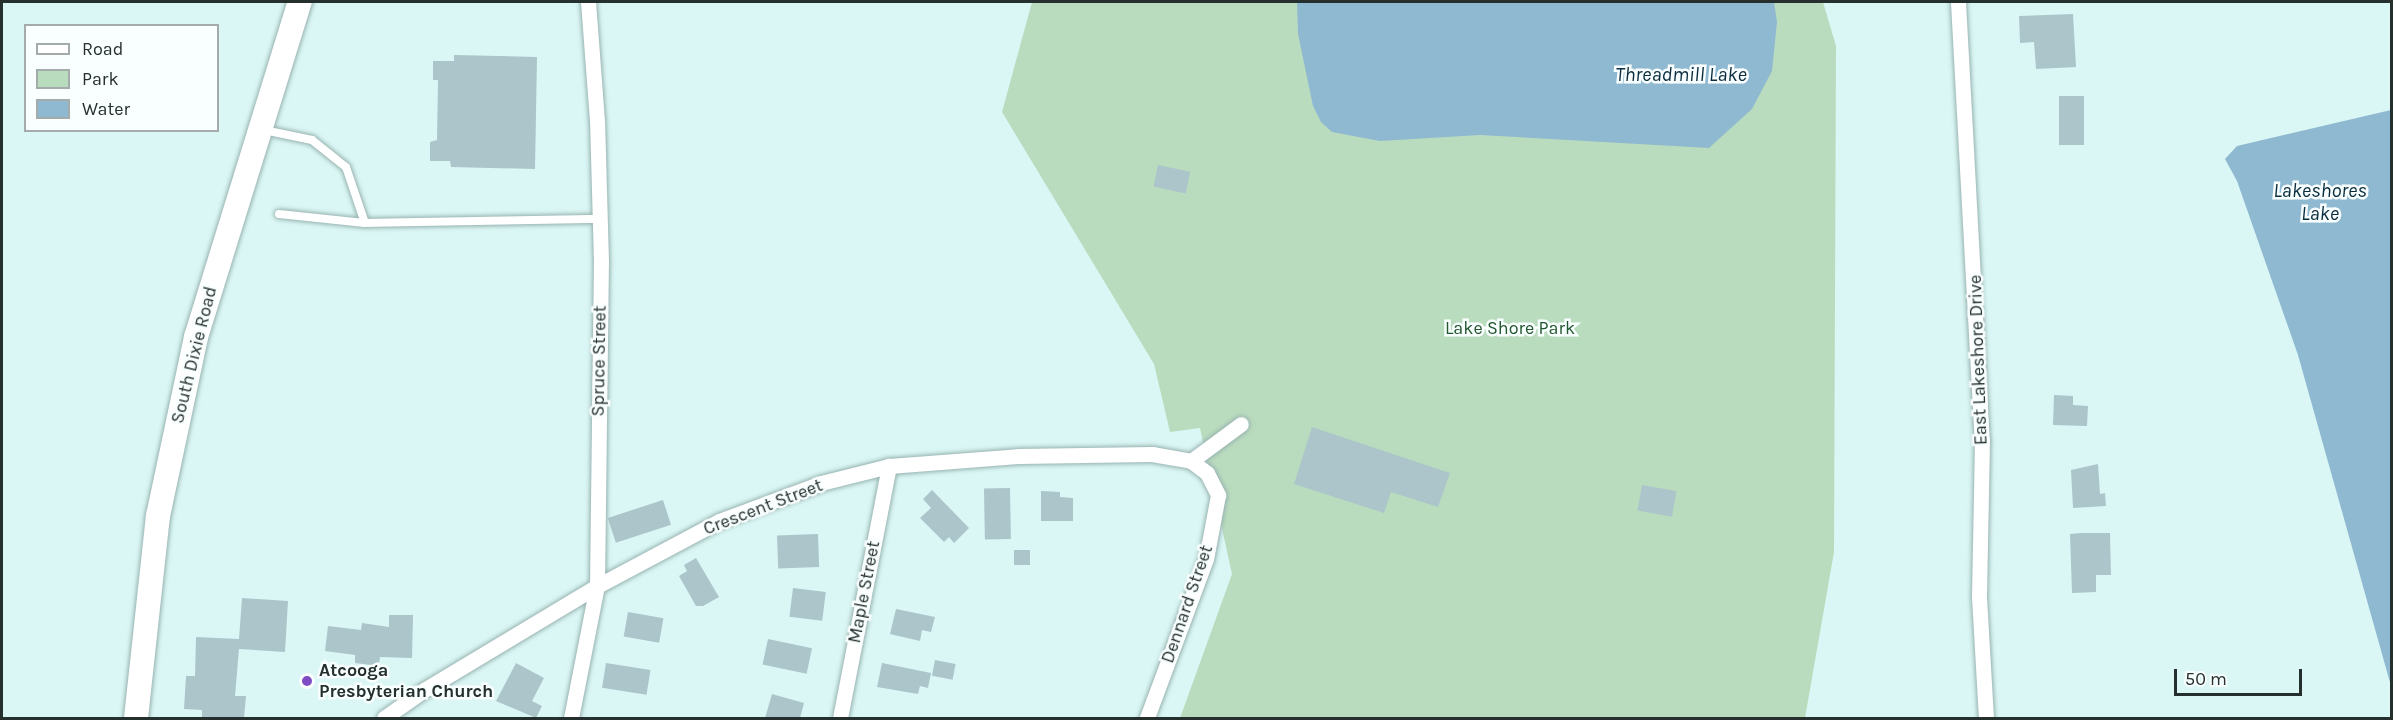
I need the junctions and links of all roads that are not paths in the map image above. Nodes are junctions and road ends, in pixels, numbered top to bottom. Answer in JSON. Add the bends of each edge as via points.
{"nodes":[{"id":1,"x":300,"y":2,"type":"edge"},
{"id":2,"x":588,"y":2,"type":"edge"},
{"id":3,"x":1958,"y":2,"type":"edge"},
{"id":4,"x":257,"y":129,"type":"junction"},
{"id":5,"x":279,"y":214,"type":"dead end"},
{"id":6,"x":600,"y":219,"type":"junction"},
{"id":7,"x":365,"y":223,"type":"junction"},
{"id":8,"x":1241,"y":424,"type":"dead end"},
{"id":9,"x":1191,"y":461,"type":"junction"},
{"id":10,"x":889,"y":466,"type":"junction"},
{"id":11,"x":597,"y":585,"type":"junction"},
{"id":12,"x":136,"y":718,"type":"edge"},
{"id":13,"x":384,"y":718,"type":"edge"},
{"id":14,"x":571,"y":718,"type":"edge"},
{"id":15,"x":840,"y":718,"type":"edge"},
{"id":16,"x":1147,"y":718,"type":"edge"},
{"id":17,"x":1986,"y":718,"type":"edge"}],
"edges":[{"from":1,"to":4,"type":"main road","name":"South Dixie Road"},
{"from":2,"to":6,"type":"street","name":"Spruce Street"},
{"from":3,"to":17,"type":"street","name":"East Lakeshore Drive","via":[[1982,440],[1979,597]]},
{"from":4,"to":7,"type":"lane","via":[[312,140],[346,167]]},
{"from":4,"to":12,"type":"main road","name":"South Dixie Road","via":[[196,337],[171,445],[158,516]]},
{"from":5,"to":7,"type":"lane"},
{"from":6,"to":7,"type":"lane"},
{"from":6,"to":11,"type":"street","name":"Spruce Street"},
{"from":8,"to":9,"type":"street"},
{"from":9,"to":10,"type":"street","name":"Crescent Street","via":[[1152,454],[1040,456]]},
{"from":9,"to":16,"type":"street","name":"Dennard Street","via":[[1207,474],[1218,495],[1206,559]]},
{"from":10,"to":11,"type":"street","name":"Crescent Street","via":[[821,483],[719,521]]},
{"from":10,"to":15,"type":"street","name":"Maple Street"},
{"from":11,"to":13,"type":"street","name":"Crescent Street"},
{"from":11,"to":14,"type":"street","name":"Spruce Street"}]}
